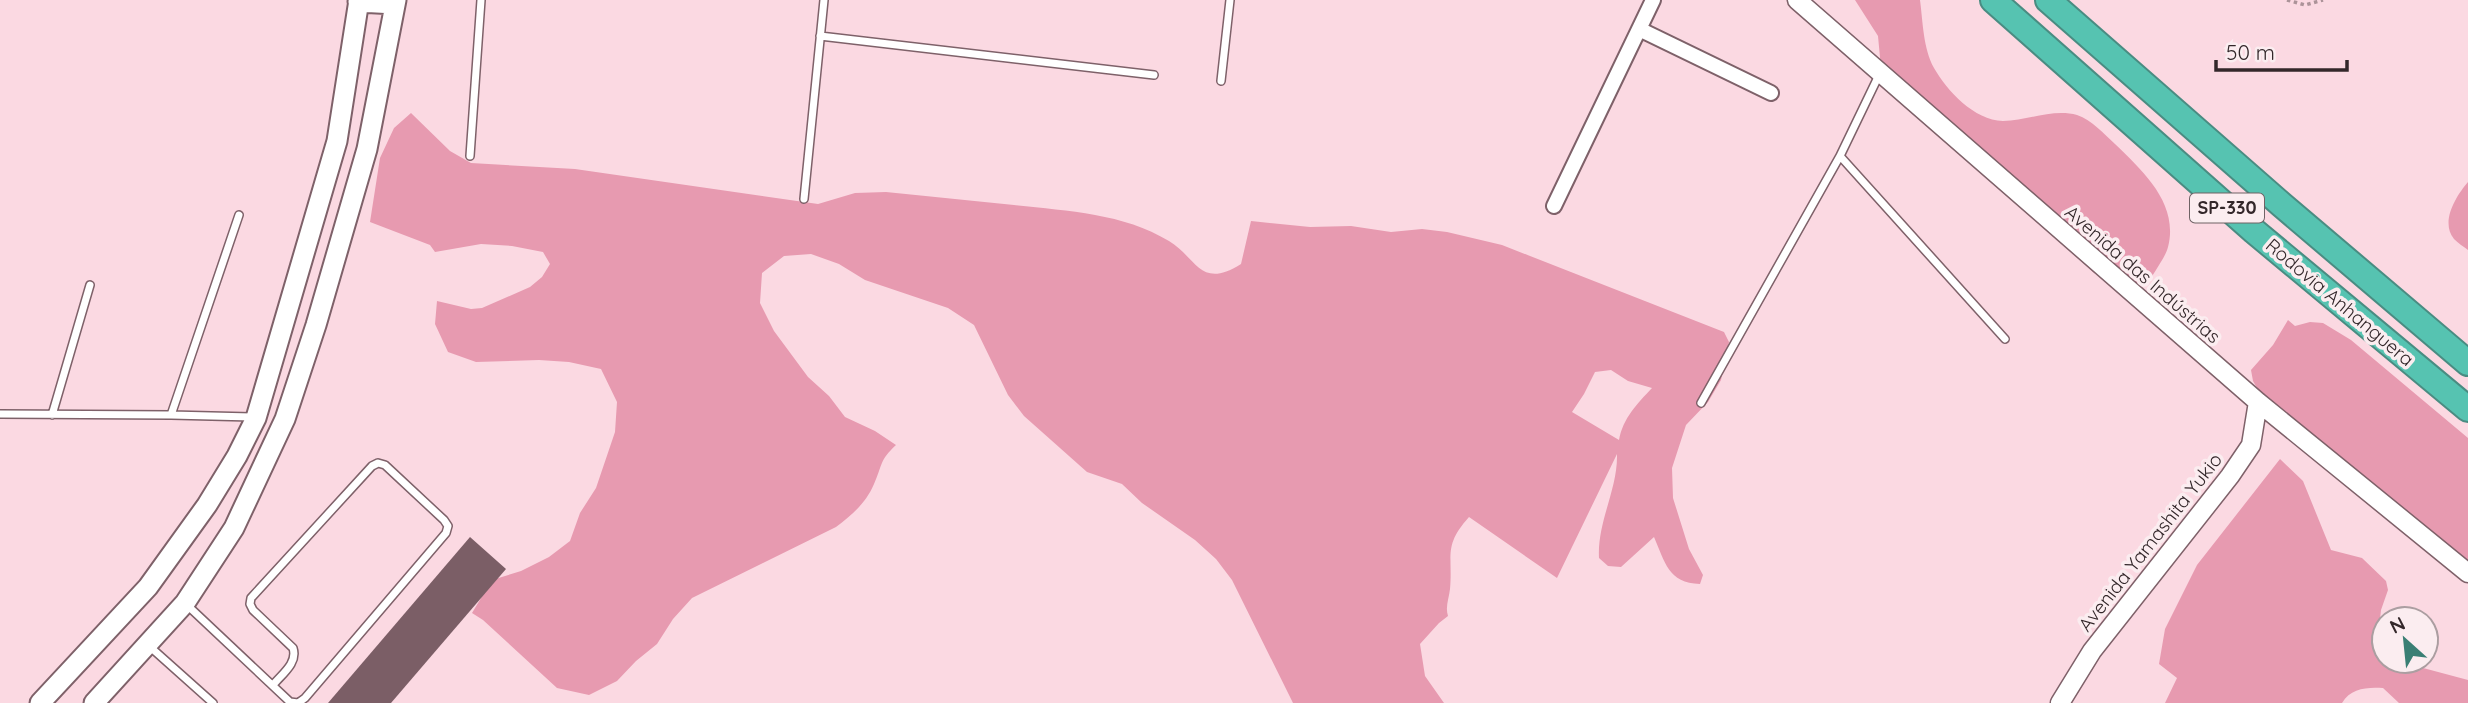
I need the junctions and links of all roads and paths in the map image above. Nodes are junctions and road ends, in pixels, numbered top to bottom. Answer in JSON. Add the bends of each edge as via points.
{"nodes":[{"id":1,"x":481,"y":0,"type":"edge"},
{"id":2,"x":824,"y":0,"type":"edge"},
{"id":3,"x":1230,"y":0,"type":"edge"},
{"id":4,"x":1653,"y":0,"type":"edge"},
{"id":5,"x":1797,"y":0,"type":"edge"},
{"id":6,"x":1993,"y":0,"type":"edge"},
{"id":7,"x":2048,"y":0,"type":"edge"},
{"id":8,"x":2287,"y":0,"type":"edge"},
{"id":9,"x":2323,"y":0,"type":"edge"},
{"id":10,"x":358,"y":1,"type":"edge"},
{"id":11,"x":396,"y":2,"type":"edge"},
{"id":12,"x":1639,"y":29,"type":"junction"},
{"id":13,"x":820,"y":36,"type":"junction"},
{"id":14,"x":1881,"y":73,"type":"junction"},
{"id":15,"x":1154,"y":75,"type":"dead end"},
{"id":16,"x":1221,"y":81,"type":"dead end"},
{"id":17,"x":1771,"y":93,"type":"dead end"},
{"id":18,"x":470,"y":156,"type":"dead end"},
{"id":19,"x":1840,"y":156,"type":"junction"},
{"id":20,"x":804,"y":200,"type":"dead end"},
{"id":21,"x":1554,"y":206,"type":"dead end"},
{"id":22,"x":239,"y":215,"type":"dead end"},
{"id":23,"x":90,"y":285,"type":"dead end"},
{"id":24,"x":2005,"y":339,"type":"dead end"},
{"id":25,"x":2468,"y":363,"type":"edge"},
{"id":26,"x":2258,"y":402,"type":"junction"},
{"id":27,"x":1701,"y":403,"type":"dead end"},
{"id":28,"x":2468,"y":409,"type":"edge"},
{"id":29,"x":0,"y":415,"type":"edge"},
{"id":30,"x":52,"y":415,"type":"junction"},
{"id":31,"x":171,"y":415,"type":"junction"},
{"id":32,"x":256,"y":418,"type":"junction"},
{"id":33,"x":2468,"y":573,"type":"edge"},
{"id":34,"x":185,"y":603,"type":"junction"},
{"id":35,"x":148,"y":644,"type":"junction"},
{"id":36,"x":273,"y":685,"type":"junction"},
{"id":37,"x":40,"y":703,"type":"edge"},
{"id":38,"x":94,"y":703,"type":"edge"},
{"id":39,"x":213,"y":703,"type":"edge"},
{"id":40,"x":2060,"y":703,"type":"edge"}],
"edges":[{"from":1,"to":18,"type":"lane"},
{"from":2,"to":13,"type":"lane"},
{"from":3,"to":16,"type":"lane"},
{"from":4,"to":12,"type":"street"},
{"from":5,"to":14,"type":"street","name":"Avenida das Indústrias"},
{"from":6,"to":28,"type":"highway","name":"Rodovia Anhanguera","number":"SP-330","via":[[2254,231]]},
{"from":7,"to":25,"type":"highway","name":"Rodovia Anhanguera","number":"SP-330"},
{"from":8,"to":9,"type":"path","via":[[2305,5]]},
{"from":10,"to":11,"type":"main road"},
{"from":10,"to":32,"type":"main road","via":[[337,141]]},
{"from":11,"to":34,"type":"main road","via":[[367,149],[285,419],[234,528]]},
{"from":12,"to":17,"type":"street"},
{"from":12,"to":21,"type":"street"},
{"from":13,"to":15,"type":"lane"},
{"from":13,"to":20,"type":"lane"},
{"from":14,"to":19,"type":"lane"},
{"from":14,"to":26,"type":"street","name":"Avenida das Indústrias"},
{"from":19,"to":24,"type":"lane"},
{"from":19,"to":27,"type":"lane"},
{"from":22,"to":31,"type":"lane"},
{"from":23,"to":30,"type":"lane"},
{"from":26,"to":33,"type":"street","name":"Avenida das Indústrias"},
{"from":26,"to":40,"type":"street","name":"Avenida Yamashita Yukio","via":[[2251,445],[2092,651]]},
{"from":29,"to":30,"type":"lane"},
{"from":30,"to":31,"type":"lane"},
{"from":31,"to":32,"type":"lane"},
{"from":32,"to":37,"type":"main road","via":[[207,505],[148,587]]},
{"from":34,"to":35,"type":"main road"},
{"from":34,"to":36,"type":"lane"},
{"from":35,"to":38,"type":"main road"},
{"from":35,"to":39,"type":"lane"},
{"from":36,"to":36,"type":"lane","via":[[290,702],[305,698],[446,533],[444,520],[385,465],[372,466],[251,598],[253,610],[293,648],[292,663]]}]}
